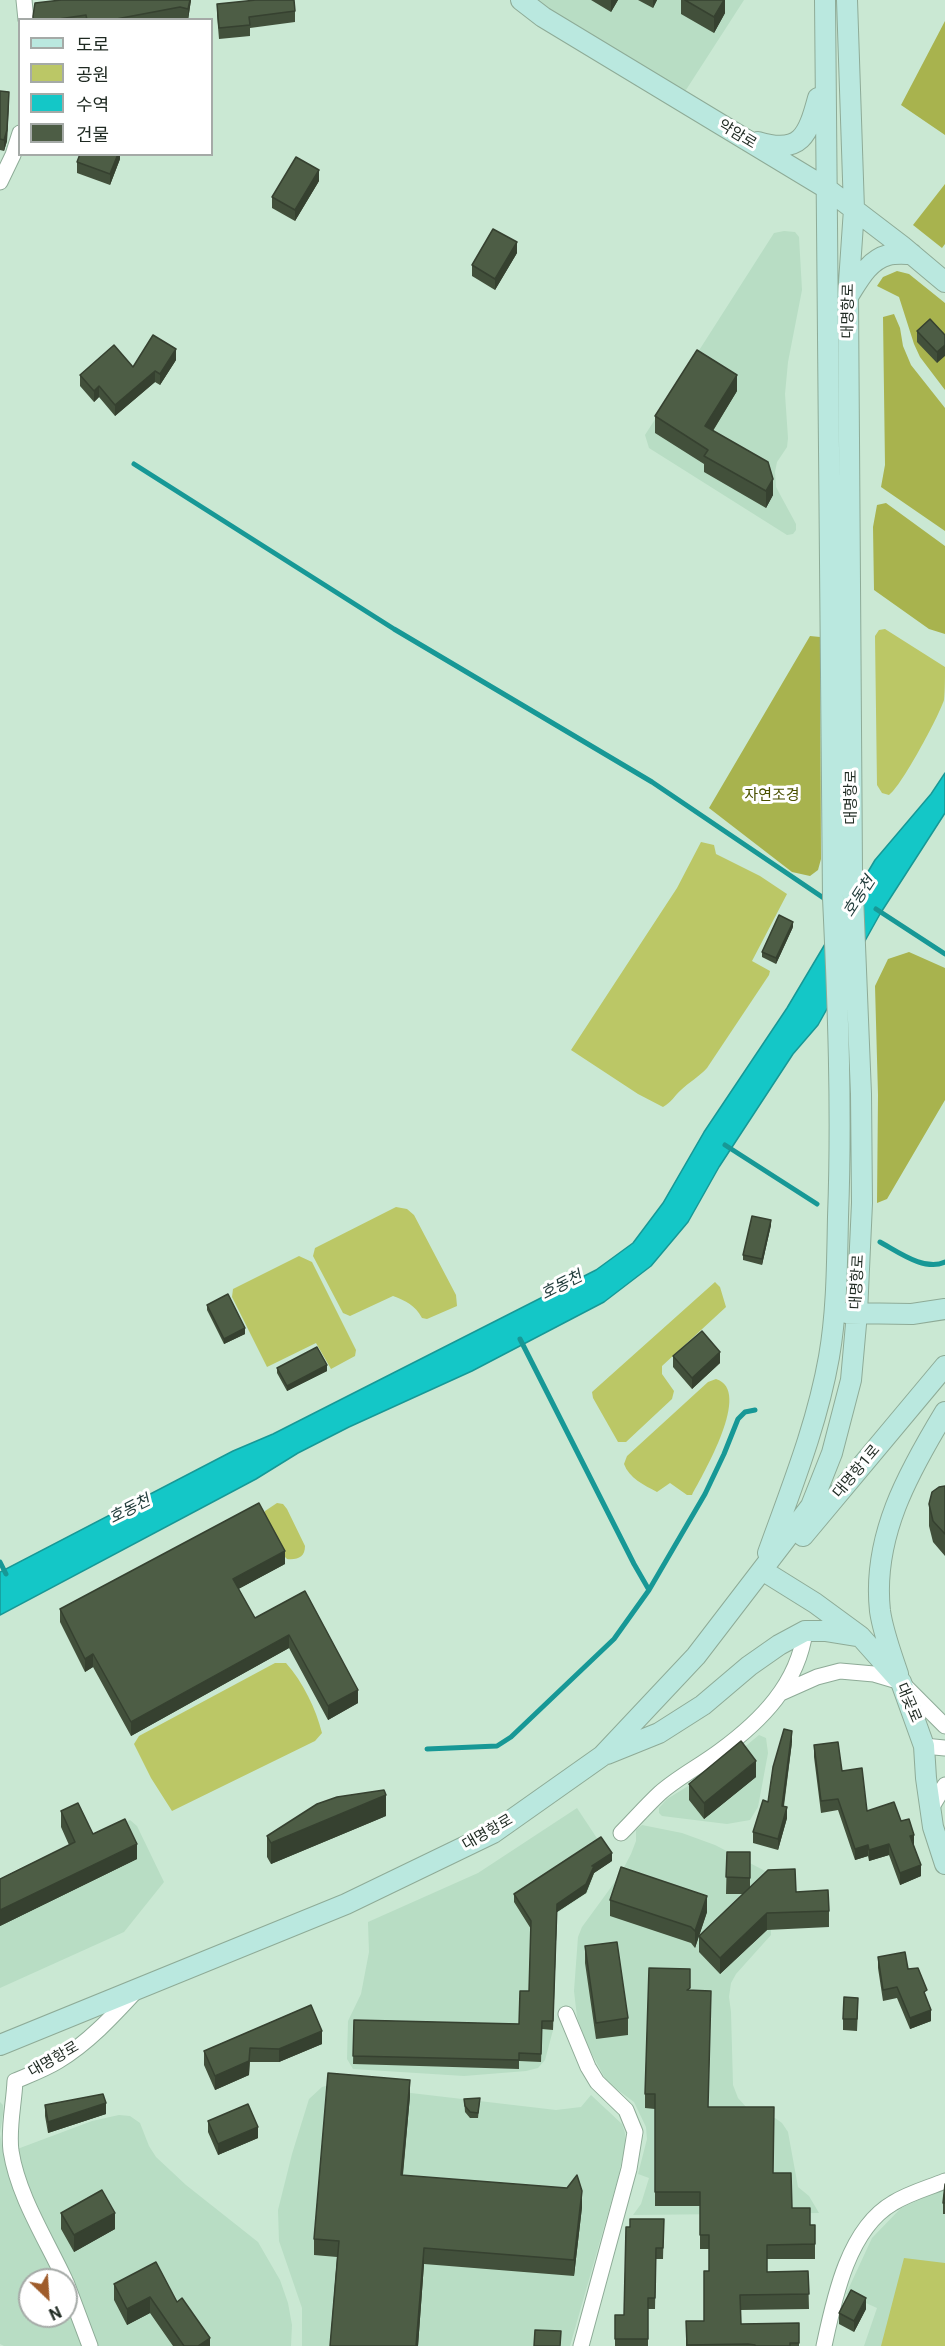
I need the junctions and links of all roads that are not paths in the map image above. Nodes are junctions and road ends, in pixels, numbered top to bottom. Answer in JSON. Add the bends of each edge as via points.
{"nodes":[{"id":1,"x":24,"y":0,"type":"edge"},
{"id":2,"x":521,"y":0,"type":"edge"},
{"id":3,"x":825,"y":0,"type":"edge"},
{"id":4,"x":847,"y":0,"type":"edge"},
{"id":5,"x":26,"y":18,"type":"edge"},
{"id":6,"x":824,"y":72,"type":"junction"},
{"id":7,"x":739,"y":136,"type":"junction"},
{"id":8,"x":18,"y":140,"type":"edge"},
{"id":9,"x":0,"y":182,"type":"edge"},
{"id":10,"x":826,"y":188,"type":"junction"},
{"id":11,"x":854,"y":209,"type":"junction"},
{"id":12,"x":912,"y":254,"type":"junction"},
{"id":13,"x":945,"y":282,"type":"edge"},
{"id":14,"x":848,"y":297,"type":"junction"},
{"id":15,"x":945,"y":1309,"type":"edge"},
{"id":16,"x":835,"y":1312,"type":"junction"},
{"id":17,"x":857,"y":1313,"type":"junction"},
{"id":18,"x":945,"y":1366,"type":"edge"},
{"id":19,"x":945,"y":1412,"type":"edge"},
{"id":20,"x":762,"y":1570,"type":"junction"},
{"id":21,"x":805,"y":1632,"type":"junction"},
{"id":22,"x":860,"y":1636,"type":"junction"},
{"id":23,"x":901,"y":1682,"type":"junction"},
{"id":24,"x":781,"y":1693,"type":"junction"},
{"id":25,"x":945,"y":1726,"type":"edge"},
{"id":26,"x":924,"y":1746,"type":"junction"},
{"id":27,"x":945,"y":1748,"type":"edge"},
{"id":28,"x":602,"y":1756,"type":"junction"},
{"id":29,"x":945,"y":1785,"type":"edge"},
{"id":30,"x":930,"y":1810,"type":"junction"},
{"id":31,"x":621,"y":1833,"type":"dead end"},
{"id":32,"x":945,"y":1864,"type":"edge"},
{"id":33,"x":138,"y":1989,"type":"junction"},
{"id":34,"x":566,"y":2014,"type":"dead end"},
{"id":35,"x":0,"y":2045,"type":"edge"},
{"id":36,"x":945,"y":2181,"type":"edge"},
{"id":37,"x":60,"y":2268,"type":"edge"},
{"id":38,"x":78,"y":2314,"type":"edge"},
{"id":39,"x":90,"y":2346,"type":"edge"},
{"id":40,"x":581,"y":2346,"type":"edge"},
{"id":41,"x":824,"y":2346,"type":"edge"}],
"edges":[{"from":1,"to":5,"type":"street"},
{"from":2,"to":7,"type":"main road","name":"약암로"},
{"from":3,"to":6,"type":"main road","name":"대명항로"},
{"from":4,"to":11,"type":"main road","name":"대명항로"},
{"from":6,"to":7,"type":"main road","via":[[804,137],[789,146],[773,147]]},
{"from":6,"to":10,"type":"main road","name":"대명항로"},
{"from":7,"to":10,"type":"main road","name":"약암로"},
{"from":8,"to":9,"type":"street"},
{"from":10,"to":11,"type":"main road","name":"약암로"},
{"from":10,"to":16,"type":"main road","name":"대명항로","via":[[833,898],[841,1146]]},
{"from":11,"to":12,"type":"main road","name":"약암로"},
{"from":11,"to":14,"type":"main road","name":"대명항로"},
{"from":12,"to":13,"type":"main road","name":"약암로"},
{"from":12,"to":14,"type":"main road","via":[[889,254],[873,263]]},
{"from":14,"to":17,"type":"main road","name":"대명항로","via":[[852,871],[862,1203]]},
{"from":15,"to":17,"type":"main road","via":[[912,1314]]},
{"from":16,"to":17,"type":"main road"},
{"from":16,"to":20,"type":"main road","name":"대명항로","via":[[812,1428]]},
{"from":17,"to":20,"type":"main road","name":"대명항로","via":[[851,1380],[832,1453],[811,1506]]},
{"from":18,"to":20,"type":"main road","name":"대명항1로","via":[[794,1548]]},
{"from":19,"to":23,"type":"main road","via":[[912,1465],[892,1515],[881,1561],[880,1611]]},
{"from":20,"to":22,"type":"main road","name":"대곶로"},
{"from":20,"to":28,"type":"main road","name":"대명항로","via":[[696,1656]]},
{"from":21,"to":22,"type":"main road"},
{"from":21,"to":24,"type":"street","via":[[802,1652]]},
{"from":21,"to":28,"type":"main road","via":[[779,1645],[703,1705],[659,1733]]},
{"from":22,"to":23,"type":"main road","name":"대곶로"},
{"from":23,"to":24,"type":"street","via":[[858,1671],[840,1671]]},
{"from":23,"to":25,"type":"street"},
{"from":23,"to":26,"type":"main road","name":"대곶로"},
{"from":24,"to":31,"type":"street","via":[[755,1723],[660,1793]]},
{"from":26,"to":27,"type":"street"},
{"from":26,"to":30,"type":"main road","name":"대곶로"},
{"from":28,"to":33,"type":"main road","name":"대명항로","via":[[492,1833],[346,1904]]},
{"from":29,"to":30,"type":"street"},
{"from":30,"to":32,"type":"main road","name":"대곶로"},
{"from":33,"to":35,"type":"main road","name":"대명항로"},
{"from":33,"to":37,"type":"street","name":"대명항로","via":[[87,2040],[56,2062],[15,2081],[10,2136],[16,2172]]},
{"from":34,"to":40,"type":"street","via":[[588,2067],[597,2082],[626,2110],[635,2132],[629,2169]]},
{"from":36,"to":41,"type":"street","via":[[892,2203],[863,2229],[845,2269]]},
{"from":38,"to":39,"type":"street","name":"대명항로"}]}
